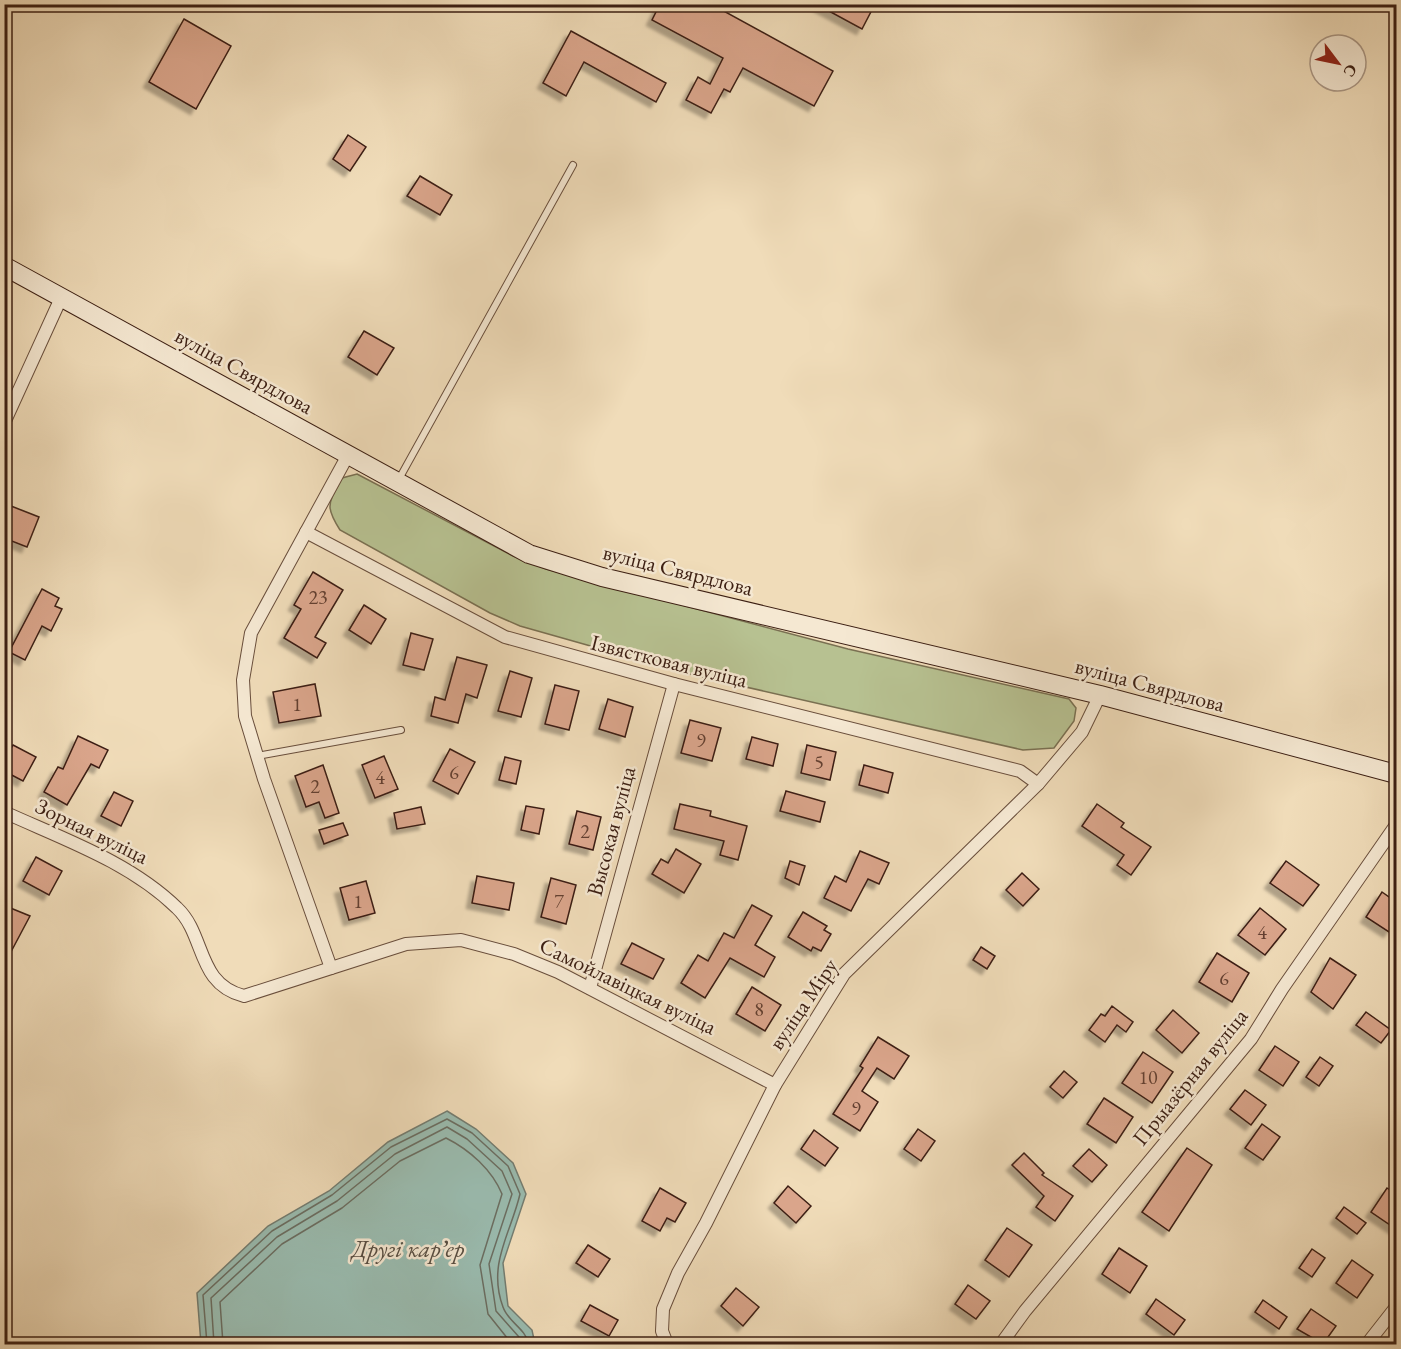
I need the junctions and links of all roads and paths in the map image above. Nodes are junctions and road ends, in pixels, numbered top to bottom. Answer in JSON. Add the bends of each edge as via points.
{"nodes":[{"id":1,"x":573,"y":165,"type":"dead end"},
{"id":2,"x":4,"y":266,"type":"edge"},
{"id":3,"x":61,"y":298,"type":"junction"},
{"id":4,"x":4,"y":423,"type":"edge"},
{"id":5,"x":348,"y":455,"type":"junction"},
{"id":6,"x":397,"y":482,"type":"junction"},
{"id":7,"x":306,"y":532,"type":"junction"},
{"id":8,"x":674,"y":684,"type":"junction"},
{"id":9,"x":1100,"y":695,"type":"junction"},
{"id":10,"x":401,"y":730,"type":"dead end"},
{"id":11,"x":257,"y":756,"type":"junction"},
{"id":12,"x":1396,"y":774,"type":"edge"},
{"id":13,"x":1038,"y":784,"type":"junction"},
{"id":14,"x":4,"y":812,"type":"edge"},
{"id":15,"x":1396,"y":825,"type":"edge"},
{"id":16,"x":332,"y":968,"type":"junction"},
{"id":17,"x":216,"y":982,"type":"joint"},
{"id":18,"x":590,"y":988,"type":"junction"},
{"id":19,"x":775,"y":1085,"type":"junction"},
{"id":20,"x":1396,"y":1307,"type":"edge"},
{"id":21,"x":668,"y":1344,"type":"edge"},
{"id":22,"x":1001,"y":1344,"type":"edge"},
{"id":23,"x":1366,"y":1344,"type":"edge"}],
"edges":[{"from":1,"to":6,"type":"lane"},
{"from":2,"to":3,"type":"street","name":"вуліца Свярдлова"},
{"from":3,"to":4,"type":"street"},
{"from":3,"to":5,"type":"street","name":"вуліца Свярдлова"},
{"from":5,"to":6,"type":"street","name":"вуліца Свярдлова"},
{"from":5,"to":7,"type":"street"},
{"from":6,"to":9,"type":"street","name":"вуліца Свярдлова","via":[[529,554],[602,577]]},
{"from":7,"to":8,"type":"street","name":"Ізвястковая вуліца","via":[[505,638]]},
{"from":7,"to":11,"type":"street","via":[[251,633],[243,680],[245,716]]},
{"from":8,"to":13,"type":"street","name":"Ізвястковая вуліца","via":[[1020,771]]},
{"from":8,"to":18,"type":"street","name":"Высокая вуліца"},
{"from":9,"to":12,"type":"street","name":"вуліца Свярдлова"},
{"from":9,"to":13,"type":"street","name":"вуліца Міру","via":[[1082,732]]},
{"from":10,"to":11,"type":"lane"},
{"from":11,"to":16,"type":"street"},
{"from":13,"to":19,"type":"street","name":"вуліца Міру","via":[[844,974]]},
{"from":14,"to":17,"type":"street","name":"Зорная вуліца","via":[[143,877],[180,910]]},
{"from":15,"to":22,"type":"street","name":"Прыазёрная вуліца","via":[[1251,1040]]},
{"from":16,"to":17,"type":"street","name":"Самойлавіцкая вуліца","via":[[244,996],[229,992]]},
{"from":16,"to":18,"type":"street","name":"Самойлавіцкая вуліца","via":[[406,944],[461,940],[513,954]]},
{"from":18,"to":19,"type":"street","name":"Самойлавіцкая вуліца"},
{"from":19,"to":21,"type":"street","name":"вуліца Міру","via":[[663,1309],[662,1331]]},
{"from":20,"to":23,"type":"street"}]}
